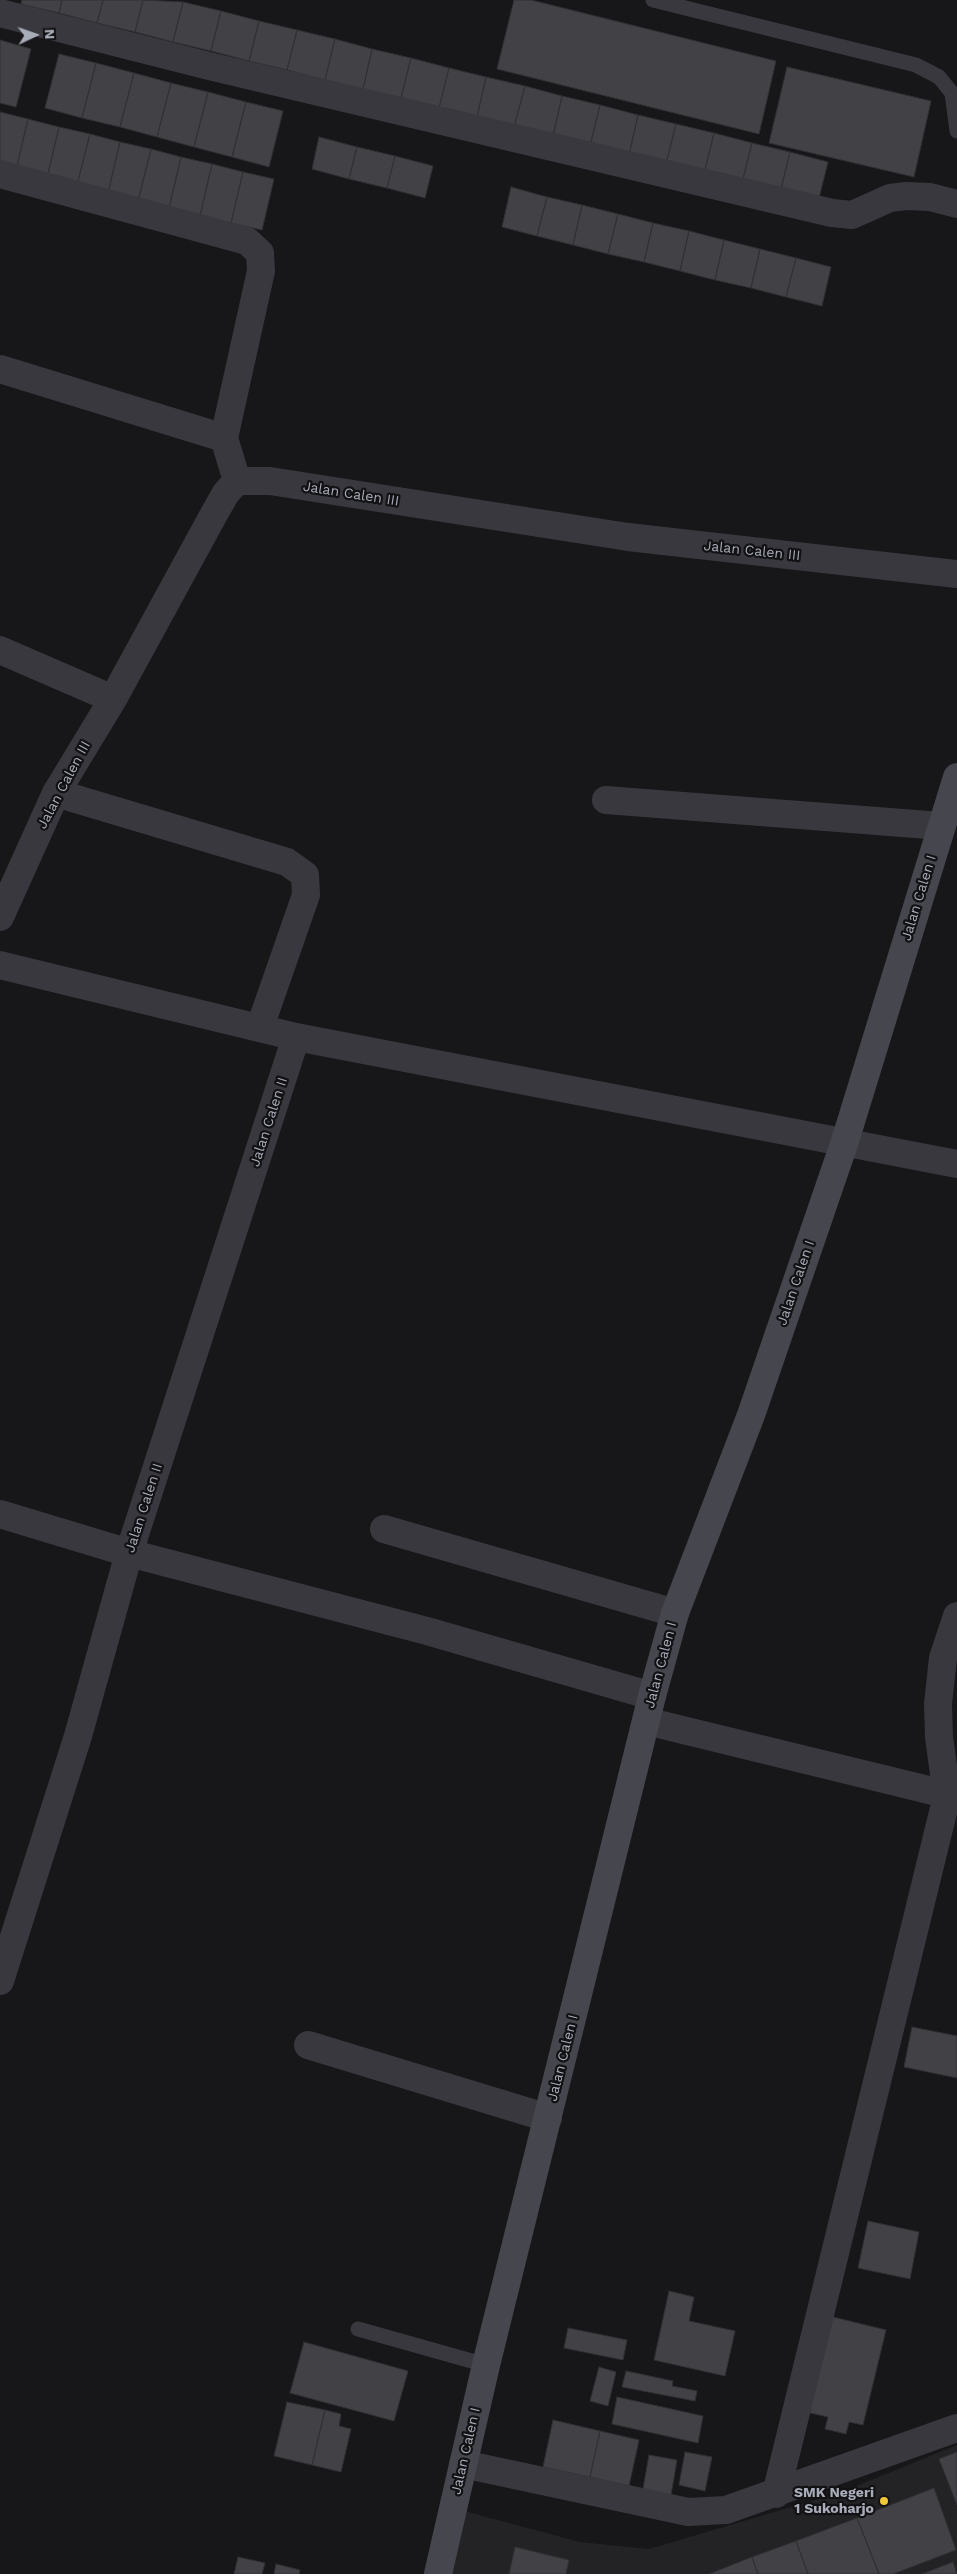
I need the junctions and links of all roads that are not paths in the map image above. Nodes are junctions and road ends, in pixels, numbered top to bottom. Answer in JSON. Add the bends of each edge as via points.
{"nodes":[{"id":1,"x":654,"y":0,"type":"edge"},
{"id":2,"x":0,"y":13,"type":"edge"},
{"id":3,"x":957,"y":131,"type":"edge"},
{"id":4,"x":0,"y":174,"type":"edge"},
{"id":5,"x":957,"y":204,"type":"edge"},
{"id":6,"x":0,"y":369,"type":"edge"},
{"id":7,"x":224,"y":438,"type":"junction"},
{"id":8,"x":237,"y":481,"type":"junction"},
{"id":9,"x":957,"y":574,"type":"edge"},
{"id":10,"x":0,"y":650,"type":"edge"},
{"id":11,"x":113,"y":699,"type":"junction"},
{"id":12,"x":957,"y":778,"type":"edge"},
{"id":13,"x":56,"y":793,"type":"junction"},
{"id":14,"x":606,"y":800,"type":"dead end"},
{"id":15,"x":941,"y":826,"type":"junction"},
{"id":16,"x":0,"y":917,"type":"edge"},
{"id":17,"x":0,"y":966,"type":"edge"},
{"id":18,"x":260,"y":1027,"type":"junction"},
{"id":19,"x":296,"y":1037,"type":"junction"},
{"id":20,"x":845,"y":1141,"type":"junction"},
{"id":21,"x":957,"y":1164,"type":"edge"},
{"id":22,"x":0,"y":1514,"type":"edge"},
{"id":23,"x":384,"y":1529,"type":"dead end"},
{"id":24,"x":129,"y":1553,"type":"junction"},
{"id":25,"x":675,"y":1613,"type":"junction"},
{"id":26,"x":957,"y":1616,"type":"edge"},
{"id":27,"x":649,"y":1709,"type":"junction"},
{"id":28,"x":952,"y":1796,"type":"edge"},
{"id":29,"x":0,"y":1981,"type":"edge"},
{"id":30,"x":308,"y":2045,"type":"dead end"},
{"id":31,"x":548,"y":2118,"type":"junction"},
{"id":32,"x":358,"y":2329,"type":"dead end"},
{"id":33,"x":486,"y":2365,"type":"junction"},
{"id":34,"x":957,"y":2428,"type":"edge"},
{"id":35,"x":463,"y":2464,"type":"junction"},
{"id":36,"x":776,"y":2494,"type":"junction"},
{"id":37,"x":438,"y":2574,"type":"edge"}],
"edges":[{"from":1,"to":3,"type":"lane","via":[[916,65],[939,76],[952,93]]},
{"from":2,"to":5,"type":"street","via":[[213,67],[832,213],[852,215],[890,198],[906,196],[930,197]]},
{"from":4,"to":7,"type":"street","via":[[247,241],[260,253],[261,271]]},
{"from":6,"to":7,"type":"street"},
{"from":7,"to":8,"type":"street"},
{"from":8,"to":9,"type":"street","name":"Jalan Calen III","via":[[270,481],[628,537]]},
{"from":8,"to":11,"type":"street","name":"Jalan Calen III","via":[[214,514]]},
{"from":10,"to":11,"type":"street"},
{"from":11,"to":13,"type":"street","name":"Jalan Calen III"},
{"from":12,"to":15,"type":"street","name":"Jalan Calen I"},
{"from":13,"to":16,"type":"street","name":"Jalan Calen III"},
{"from":13,"to":18,"type":"street","via":[[287,862],[305,875],[306,895]]},
{"from":14,"to":15,"type":"street"},
{"from":15,"to":20,"type":"street","name":"Jalan Calen I"},
{"from":17,"to":18,"type":"street"},
{"from":18,"to":19,"type":"street"},
{"from":19,"to":20,"type":"street"},
{"from":19,"to":24,"type":"street","name":"Jalan Calen II"},
{"from":20,"to":21,"type":"street"},
{"from":20,"to":25,"type":"street","name":"Jalan Calen I","via":[[751,1414]]},
{"from":22,"to":24,"type":"street"},
{"from":23,"to":25,"type":"street"},
{"from":24,"to":27,"type":"street","via":[[427,1631]]},
{"from":24,"to":29,"type":"street","name":"Jalan Calen II","via":[[78,1736]]},
{"from":25,"to":27,"type":"street","name":"Jalan Calen I"},
{"from":26,"to":28,"type":"street","via":[[943,1658],[938,1704],[939,1736]]},
{"from":27,"to":28,"type":"street"},
{"from":27,"to":31,"type":"street","name":"Jalan Calen I"},
{"from":28,"to":36,"type":"street"},
{"from":30,"to":31,"type":"street"},
{"from":31,"to":33,"type":"street","name":"Jalan Calen I"},
{"from":32,"to":33,"type":"lane"},
{"from":33,"to":35,"type":"street","name":"Jalan Calen I"},
{"from":34,"to":36,"type":"street"},
{"from":35,"to":36,"type":"street","via":[[688,2512],[726,2510]]},
{"from":35,"to":37,"type":"street","name":"Jalan Calen I"}]}
